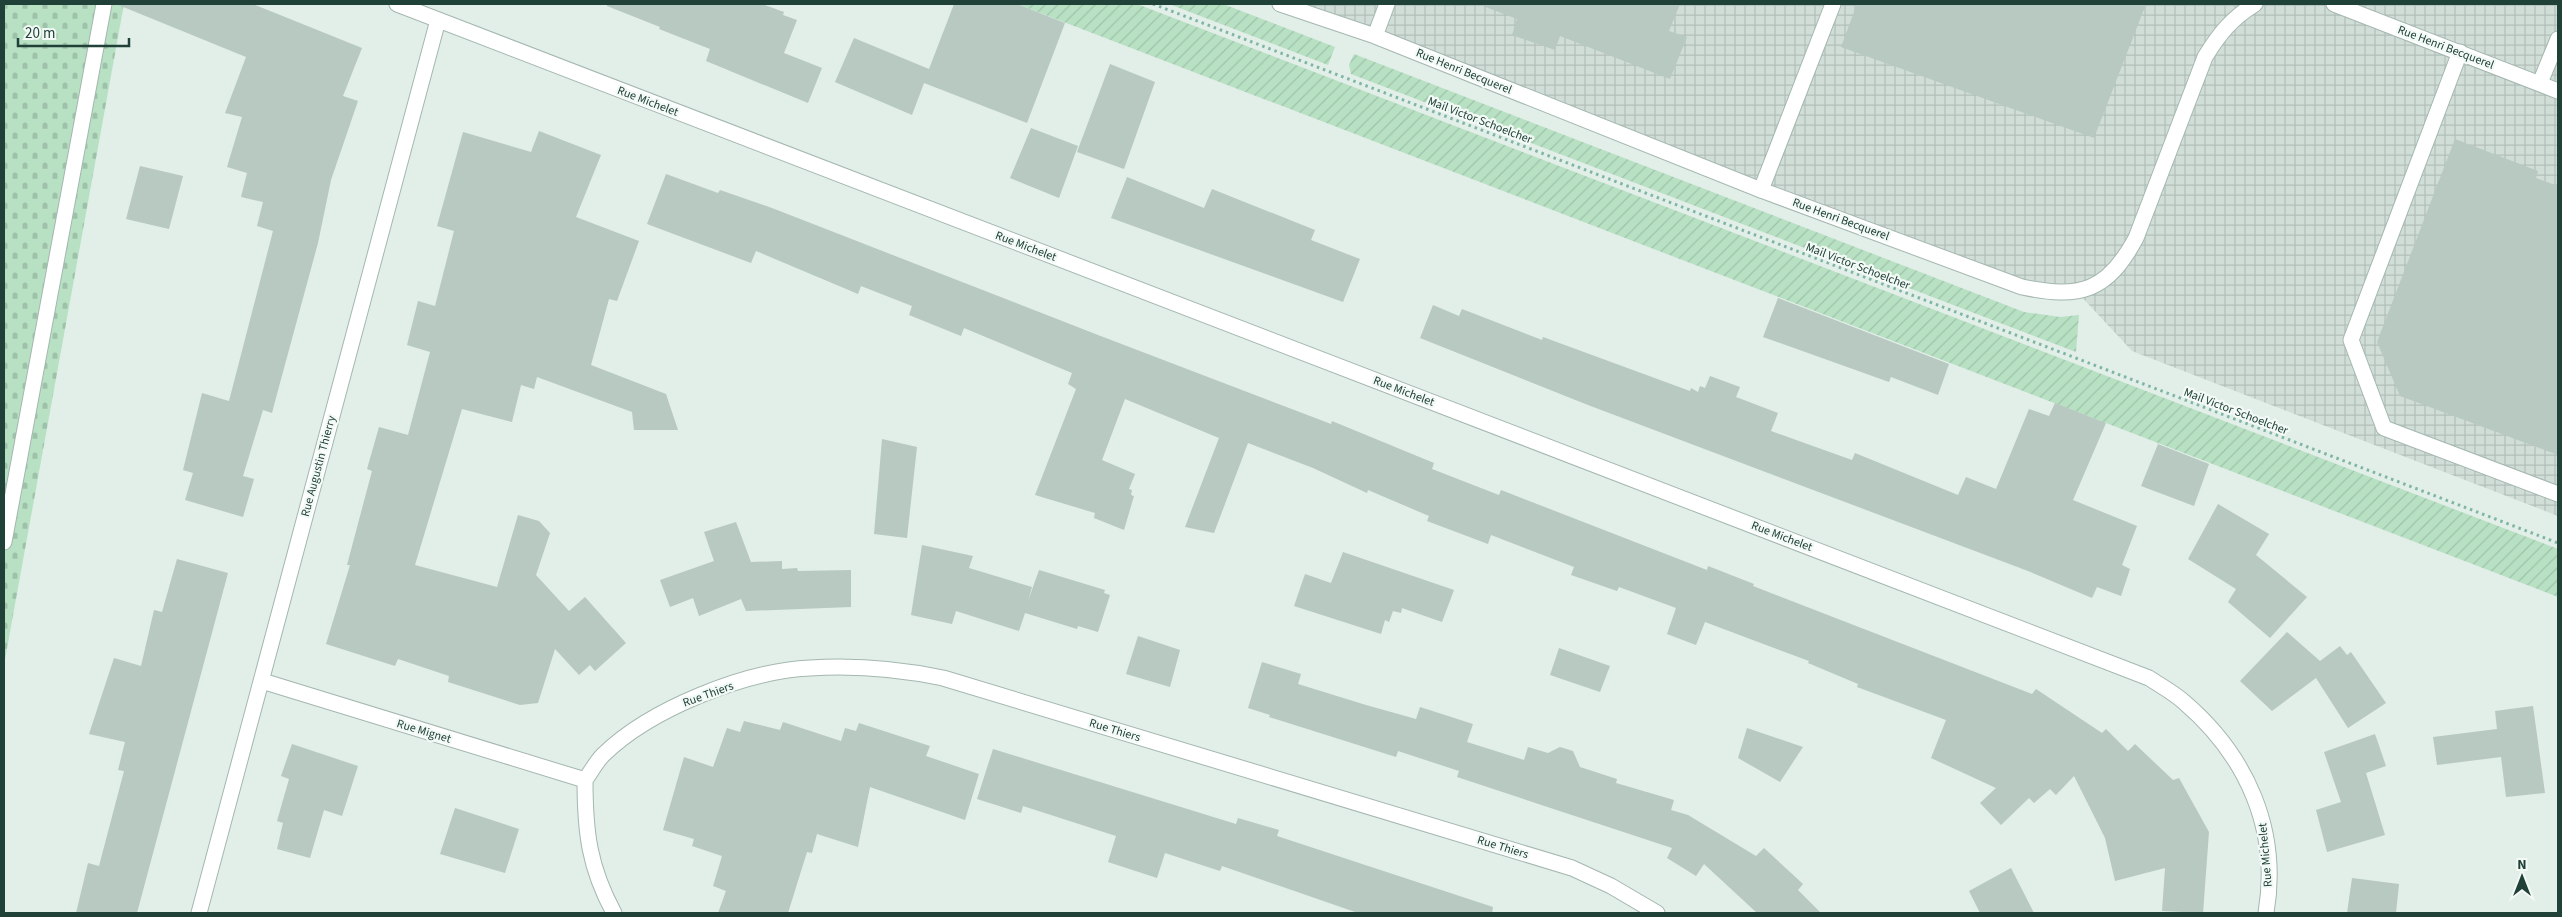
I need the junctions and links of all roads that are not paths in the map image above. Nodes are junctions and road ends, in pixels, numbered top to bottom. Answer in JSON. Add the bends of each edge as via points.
{"nodes":[{"id":1,"x":104,"y":4,"type":"edge"},
{"id":2,"x":397,"y":4,"type":"edge"},
{"id":3,"x":1280,"y":4,"type":"edge"},
{"id":4,"x":1387,"y":4,"type":"edge"},
{"id":5,"x":1833,"y":4,"type":"edge"},
{"id":6,"x":2255,"y":4,"type":"edge"},
{"id":7,"x":2334,"y":4,"type":"edge"},
{"id":8,"x":438,"y":20,"type":"junction"},
{"id":9,"x":1374,"y":36,"type":"junction"},
{"id":10,"x":2558,"y":39,"type":"edge"},
{"id":11,"x":2460,"y":52,"type":"junction"},
{"id":12,"x":2540,"y":83,"type":"junction"},
{"id":13,"x":2558,"y":91,"type":"edge"},
{"id":14,"x":1761,"y":190,"type":"junction"},
{"id":15,"x":2558,"y":494,"type":"edge"},
{"id":16,"x":4,"y":542,"type":"edge"},
{"id":17,"x":262,"y":681,"type":"junction"},
{"id":18,"x":585,"y":780,"type":"junction"},
{"id":19,"x":199,"y":913,"type":"edge"},
{"id":20,"x":614,"y":913,"type":"edge"},
{"id":21,"x":1657,"y":913,"type":"edge"},
{"id":22,"x":2266,"y":913,"type":"edge"}],
"edges":[{"from":1,"to":16,"type":"street"},
{"from":2,"to":8,"type":"street","name":"Rue Michelet"},
{"from":3,"to":9,"type":"street","name":"Rue Henri Becquerel"},
{"from":4,"to":9,"type":"street"},
{"from":5,"to":14,"type":"street"},
{"from":6,"to":14,"type":"street","name":"Rue Henri Becquerel","via":[[2231,21],[2205,57],[2136,238],[2124,260],[2106,279],[2078,293],[2049,293],[2022,287]]},
{"from":7,"to":11,"type":"street","name":"Rue Henri Becquerel"},
{"from":8,"to":17,"type":"street","name":"Rue Augustin Thierry"},
{"from":8,"to":22,"type":"street","name":"Rue Michelet","via":[[2149,678],[2183,701],[2217,734],[2236,759],[2252,789],[2263,822],[2267,852]]},
{"from":9,"to":14,"type":"street","name":"Rue Henri Becquerel"},
{"from":10,"to":12,"type":"street"},
{"from":11,"to":12,"type":"street","name":"Rue Henri Becquerel"},
{"from":11,"to":15,"type":"street","via":[[2351,340],[2384,428]]},
{"from":12,"to":13,"type":"street","name":"Rue Henri Becquerel"},
{"from":17,"to":18,"type":"street","name":"Rue Mignet"},
{"from":17,"to":19,"type":"street","name":"Rue Augustin Thierry"},
{"from":18,"to":20,"type":"street","via":[[587,842],[593,867]]},
{"from":18,"to":21,"type":"street","name":"Rue Thiers","via":[[602,756],[651,718],[723,687],[808,668],[896,669],[943,678],[1572,868]]}]}
